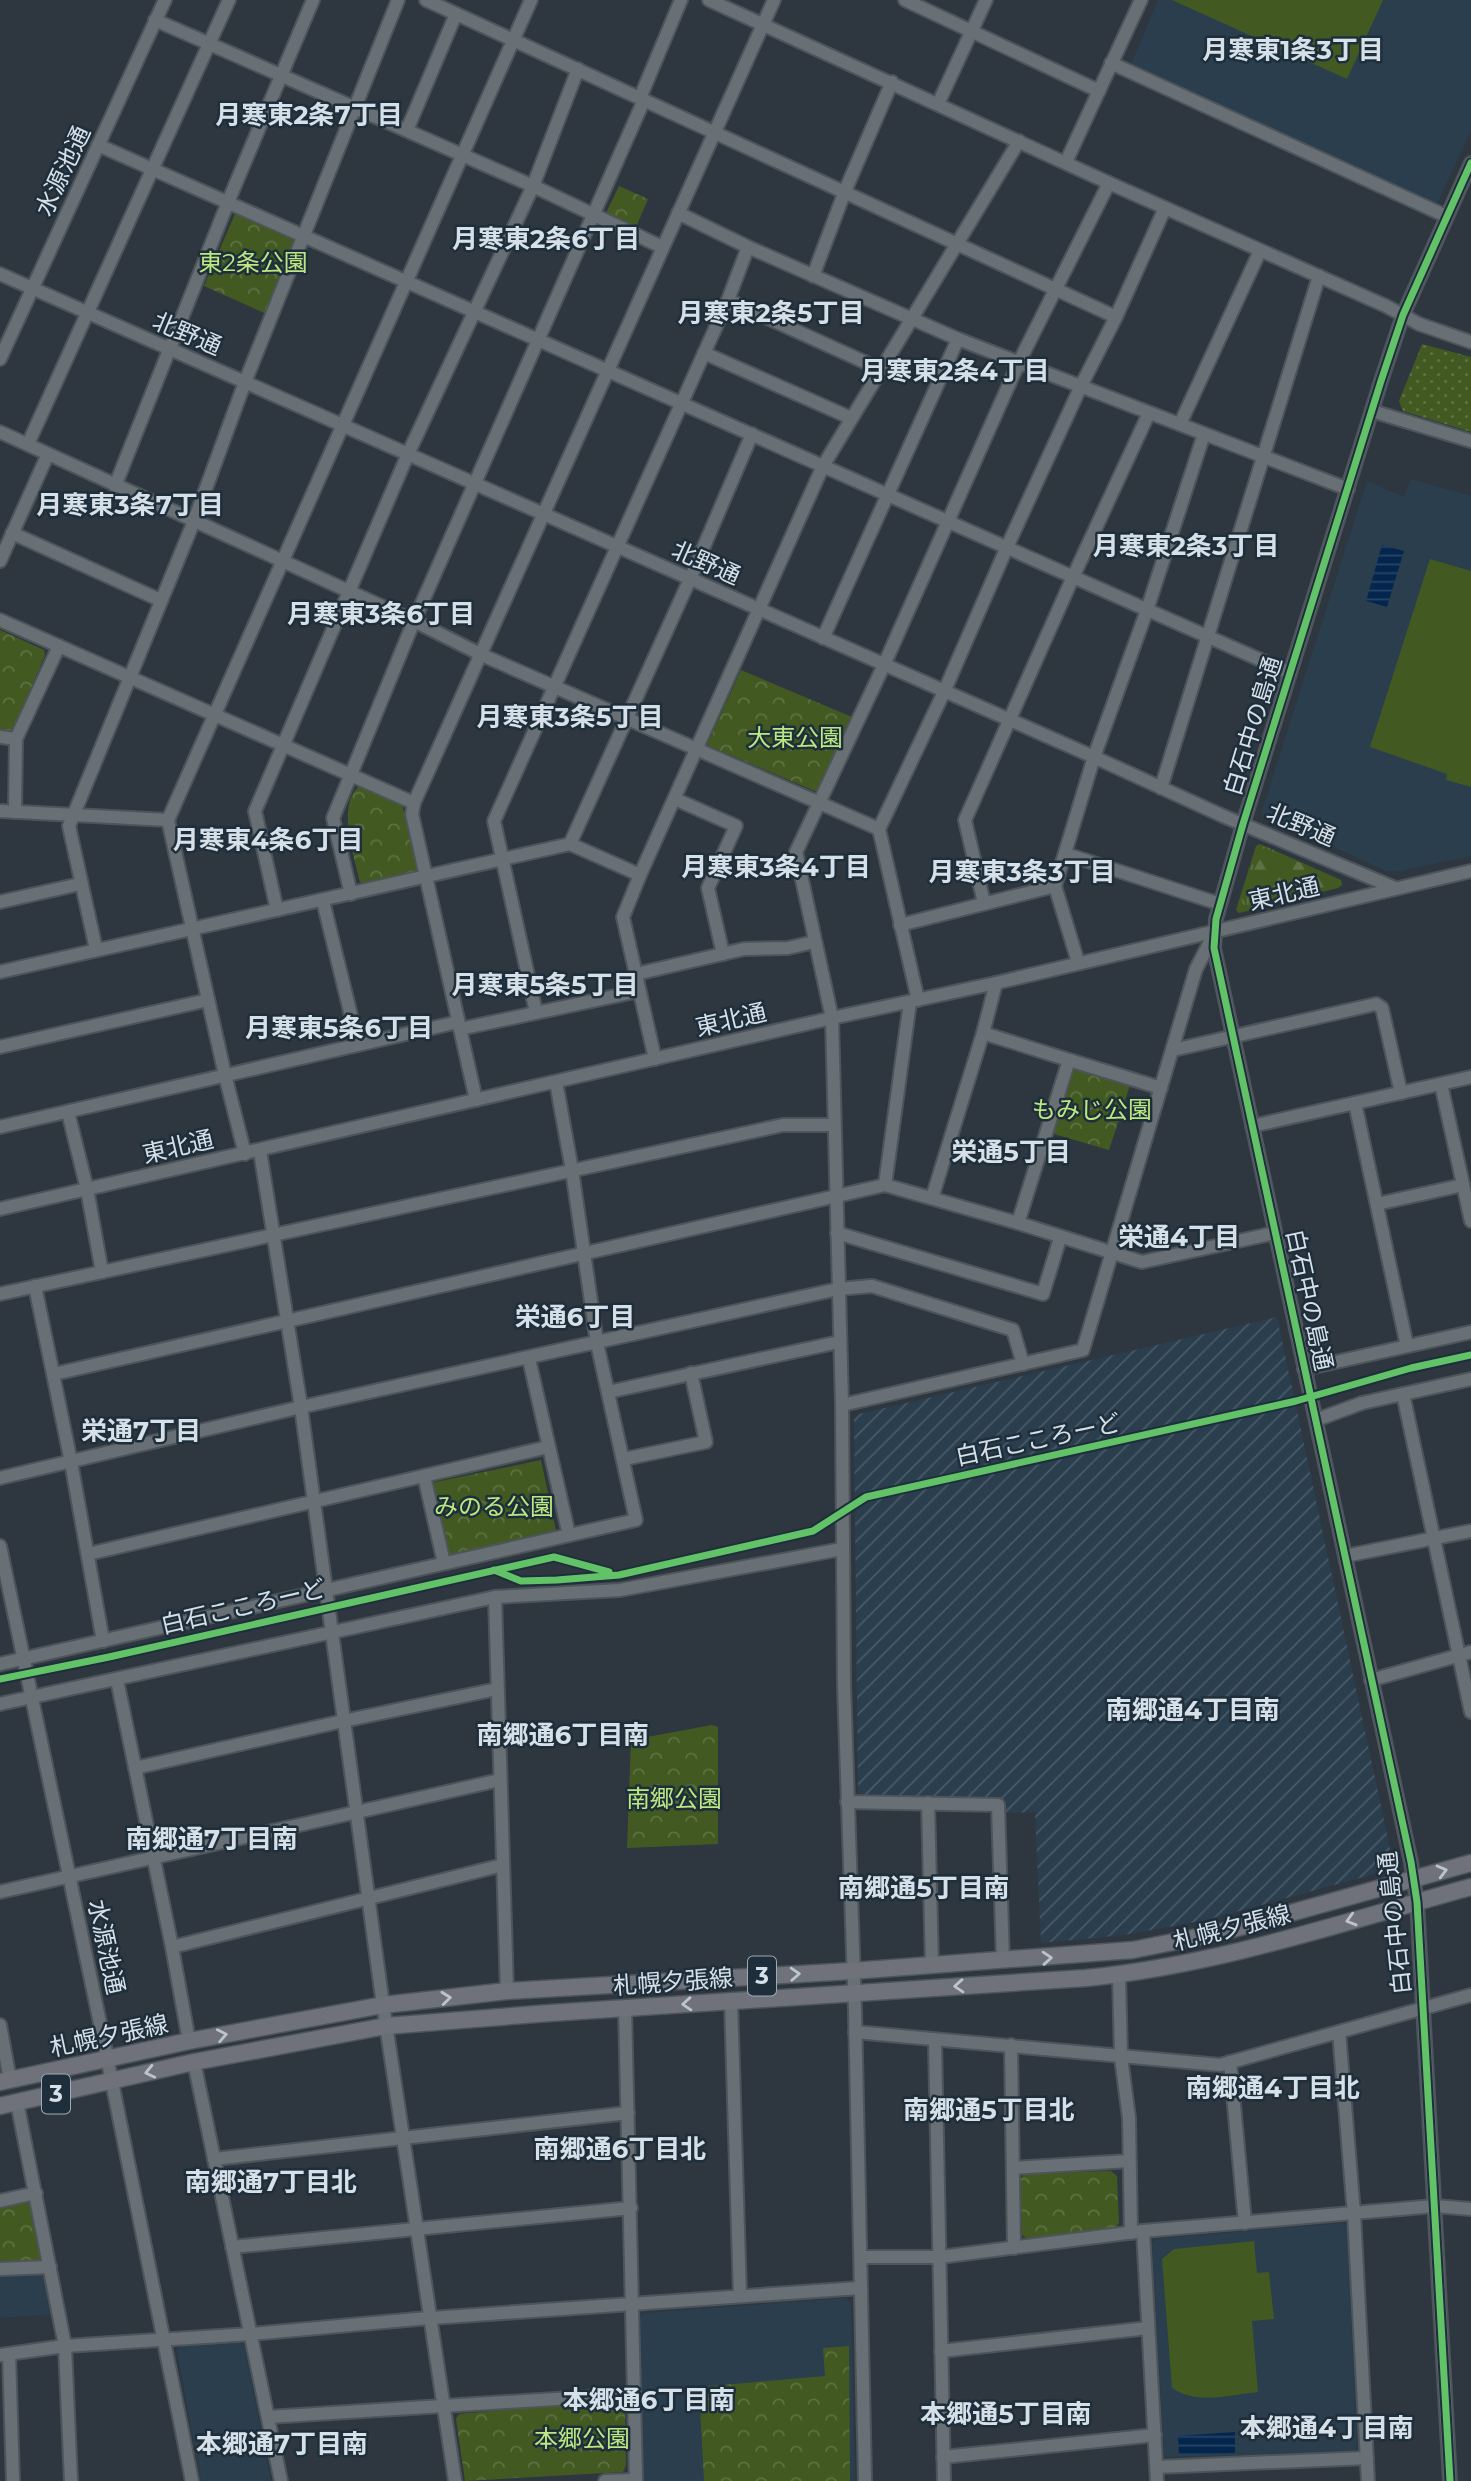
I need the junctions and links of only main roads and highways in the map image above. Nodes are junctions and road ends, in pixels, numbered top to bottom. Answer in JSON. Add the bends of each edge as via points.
{"nodes":[{"id":1,"x":1471,"y":1863,"type":"edge"},
{"id":2,"x":1471,"y":1886,"type":"edge"},
{"id":3,"x":5,"y":2081,"type":"edge"},
{"id":4,"x":0,"y":2106,"type":"edge"}],
"edges":[{"from":3,"to":1,"type":"main road","name":"札幌夕張線","number":"3","one_way":true,"via":[[383,2005],[507,1992],[1108,1953],[1180,1941]]},
{"from":2,"to":4,"type":"main road","name":"札幌夕張線","number":"3","one_way":true,"via":[[1226,1955],[1119,1975],[386,2026],[194,2062]]}]}
